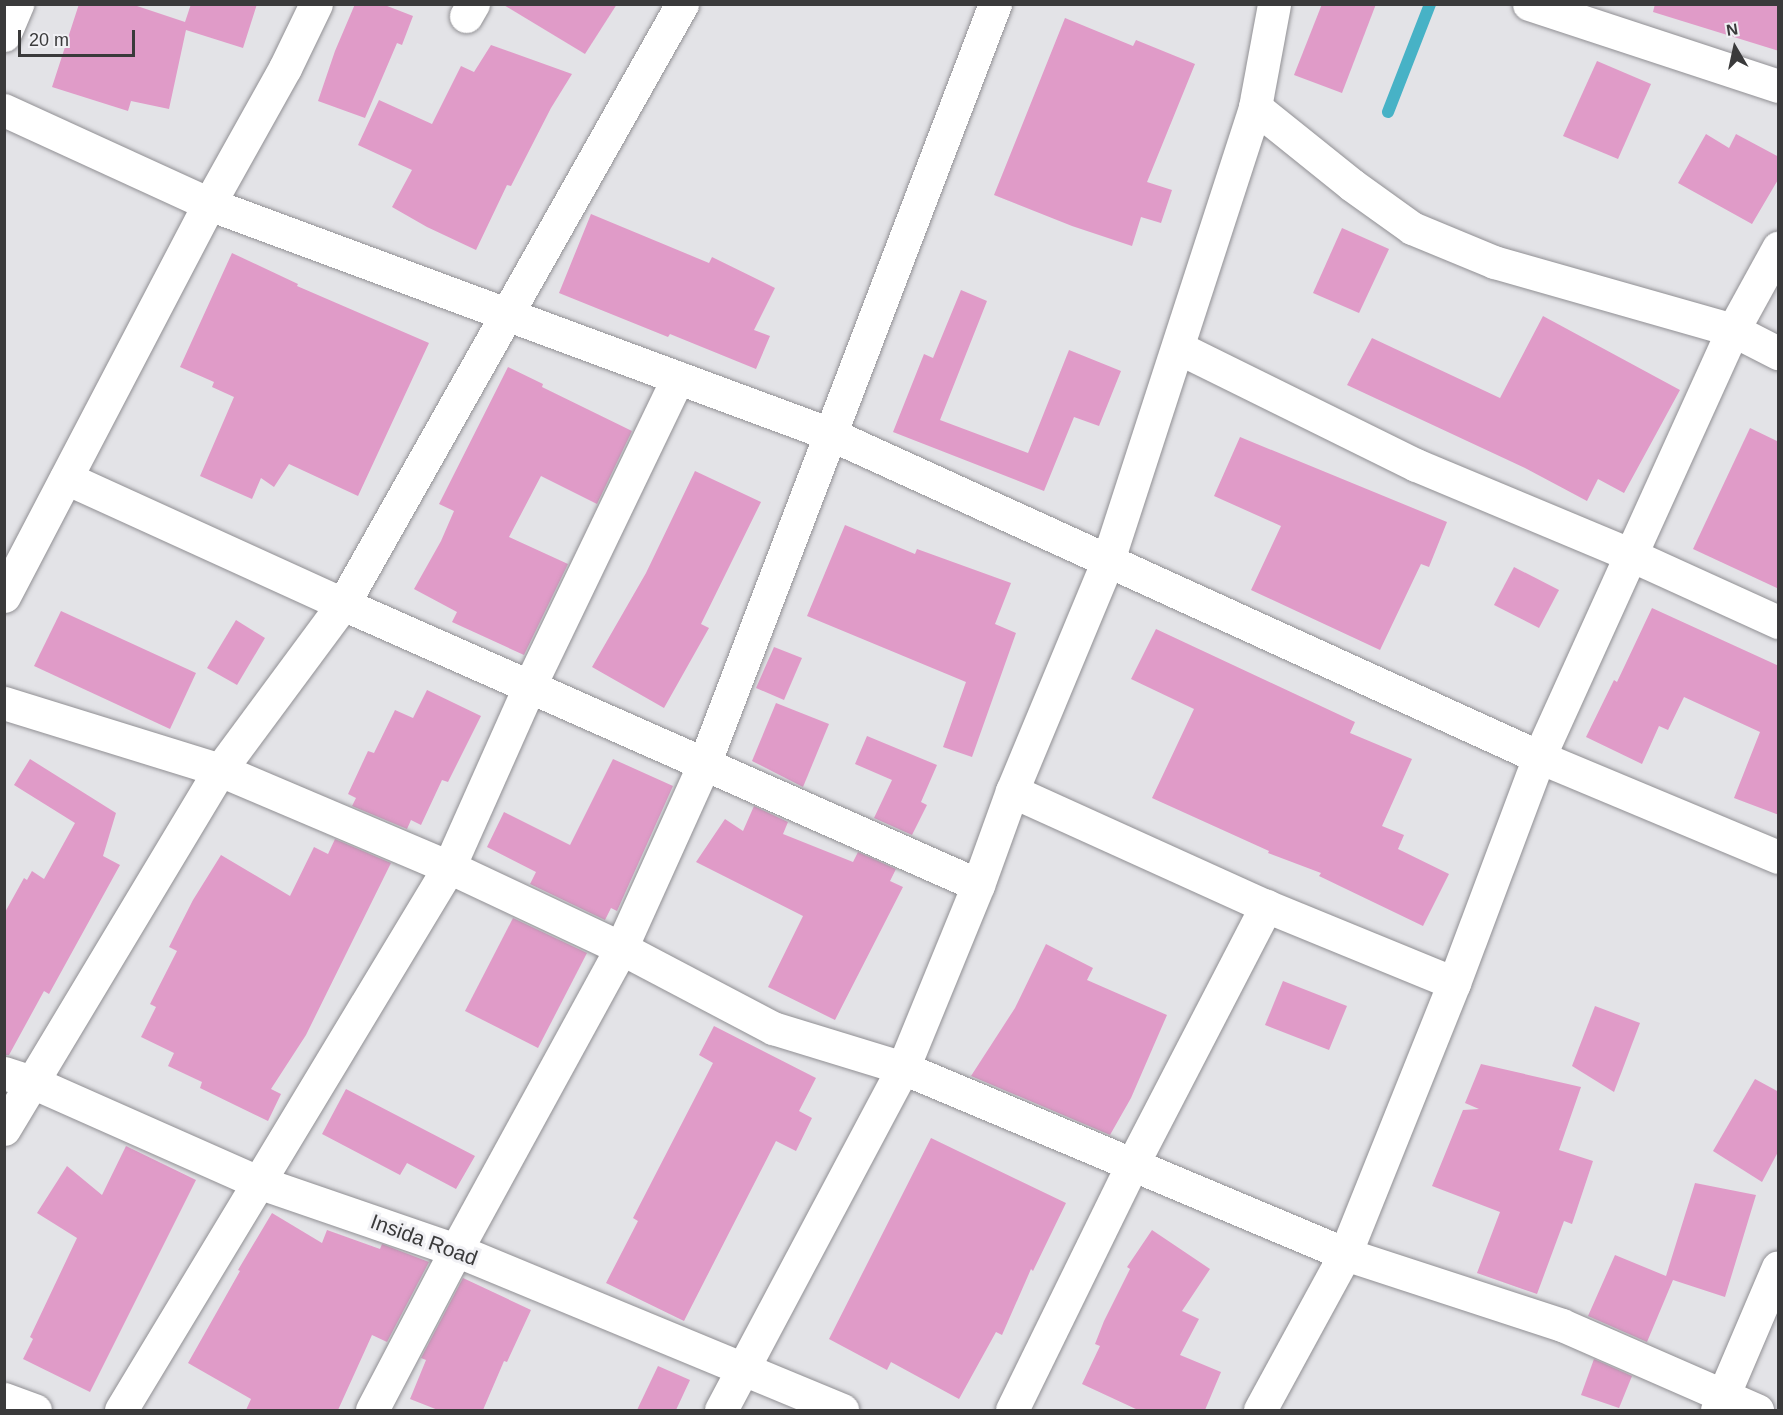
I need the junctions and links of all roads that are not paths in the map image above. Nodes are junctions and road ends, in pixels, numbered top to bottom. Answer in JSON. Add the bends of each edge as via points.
{"nodes":[{"id":1,"x":18,"y":4,"type":"edge"},
{"id":2,"x":316,"y":4,"type":"edge"},
{"id":3,"x":682,"y":4,"type":"edge"},
{"id":4,"x":995,"y":4,"type":"edge"},
{"id":5,"x":1274,"y":4,"type":"edge"},
{"id":6,"x":1529,"y":4,"type":"edge"},
{"id":7,"x":4,"y":35,"type":"edge"},
{"id":8,"x":1779,"y":86,"type":"edge"},
{"id":9,"x":1255,"y":107,"type":"junction"},
{"id":10,"x":4,"y":110,"type":"edge"},
{"id":11,"x":209,"y":204,"type":"junction"},
{"id":12,"x":1779,"y":248,"type":"edge"},
{"id":13,"x":506,"y":315,"type":"junction"},
{"id":14,"x":1733,"y":330,"type":"junction"},
{"id":15,"x":1179,"y":348,"type":"junction"},
{"id":16,"x":1779,"y":353,"type":"edge"},
{"id":17,"x":678,"y":378,"type":"junction"},
{"id":18,"x":830,"y":434,"type":"junction"},
{"id":19,"x":66,"y":478,"type":"junction"},
{"id":20,"x":1631,"y":555,"type":"junction"},
{"id":21,"x":1108,"y":560,"type":"junction"},
{"id":22,"x":4,"y":596,"type":"edge"},
{"id":23,"x":343,"y":604,"type":"junction"},
{"id":24,"x":1779,"y":622,"type":"edge"},
{"id":25,"x":530,"y":685,"type":"junction"},
{"id":26,"x":4,"y":703,"type":"edge"},
{"id":27,"x":1539,"y":757,"type":"junction"},
{"id":28,"x":704,"y":764,"type":"junction"},
{"id":29,"x":220,"y":770,"type":"junction"},
{"id":30,"x":1012,"y":791,"type":"junction"},
{"id":31,"x":1779,"y":857,"type":"edge"},
{"id":32,"x":449,"y":867,"type":"junction"},
{"id":33,"x":978,"y":885,"type":"junction"},
{"id":34,"x":1266,"y":906,"type":"junction"},
{"id":35,"x":621,"y":948,"type":"junction"},
{"id":36,"x":1454,"y":983,"type":"junction"},
{"id":37,"x":903,"y":1068,"type":"junction"},
{"id":38,"x":18,"y":1078,"type":"edge"},
{"id":39,"x":4,"y":1129,"type":"edge"},
{"id":40,"x":1132,"y":1165,"type":"junction"},
{"id":41,"x":258,"y":1182,"type":"junction"},
{"id":42,"x":456,"y":1250,"type":"junction"},
{"id":43,"x":1345,"y":1254,"type":"junction"},
{"id":44,"x":1779,"y":1267,"type":"edge"},
{"id":45,"x":744,"y":1369,"type":"junction"},
{"id":46,"x":4,"y":1399,"type":"edge"},
{"id":47,"x":1721,"y":1403,"type":"edge"},
{"id":48,"x":35,"y":1410,"type":"edge"},
{"id":49,"x":121,"y":1410,"type":"edge"},
{"id":50,"x":372,"y":1410,"type":"edge"},
{"id":51,"x":720,"y":1410,"type":"edge"},
{"id":52,"x":842,"y":1410,"type":"edge"},
{"id":53,"x":1011,"y":1410,"type":"edge"},
{"id":54,"x":1260,"y":1410,"type":"edge"},
{"id":55,"x":1757,"y":1410,"type":"edge"}],
"edges":[{"from":1,"to":7,"type":"main road"},
{"from":2,"to":11,"type":"main road"},
{"from":3,"to":13,"type":"main road"},
{"from":4,"to":18,"type":"main road"},
{"from":5,"to":9,"type":"main road"},
{"from":6,"to":8,"type":"main road"},
{"from":9,"to":14,"type":"main road","via":[[1412,228],[1494,262]]},
{"from":9,"to":15,"type":"main road"},
{"from":10,"to":11,"type":"main road"},
{"from":11,"to":13,"type":"main road"},
{"from":11,"to":19,"type":"main road"},
{"from":12,"to":14,"type":"main road"},
{"from":13,"to":17,"type":"main road"},
{"from":13,"to":23,"type":"main road"},
{"from":14,"to":16,"type":"main road"},
{"from":14,"to":20,"type":"main road"},
{"from":15,"to":20,"type":"main road","via":[[1416,465]]},
{"from":15,"to":21,"type":"main road"},
{"from":17,"to":18,"type":"main road"},
{"from":17,"to":25,"type":"main road"},
{"from":18,"to":21,"type":"main road"},
{"from":18,"to":28,"type":"main road"},
{"from":19,"to":22,"type":"main road"},
{"from":19,"to":23,"type":"main road"},
{"from":20,"to":24,"type":"main road"},
{"from":20,"to":27,"type":"main road"},
{"from":21,"to":27,"type":"main road"},
{"from":21,"to":30,"type":"main road"},
{"from":23,"to":25,"type":"main road"},
{"from":23,"to":29,"type":"main road"},
{"from":25,"to":28,"type":"main road"},
{"from":25,"to":32,"type":"main road"},
{"from":26,"to":29,"type":"main road"},
{"from":27,"to":31,"type":"main road"},
{"from":27,"to":36,"type":"main road"},
{"from":28,"to":33,"type":"main road"},
{"from":28,"to":35,"type":"main road"},
{"from":29,"to":32,"type":"main road"},
{"from":29,"to":38,"type":"main road"},
{"from":30,"to":33,"type":"main road"},
{"from":30,"to":34,"type":"main road"},
{"from":32,"to":35,"type":"main road"},
{"from":32,"to":41,"type":"main road"},
{"from":33,"to":37,"type":"main road"},
{"from":34,"to":36,"type":"main road"},
{"from":34,"to":40,"type":"main road"},
{"from":35,"to":37,"type":"main road","via":[[773,1028]]},
{"from":35,"to":42,"type":"main road"},
{"from":36,"to":43,"type":"main road"},
{"from":37,"to":40,"type":"main road"},
{"from":37,"to":45,"type":"main road"},
{"from":38,"to":39,"type":"main road"},
{"from":38,"to":41,"type":"main road","name":"Insida Road"},
{"from":40,"to":43,"type":"main road"},
{"from":40,"to":53,"type":"main road"},
{"from":41,"to":42,"type":"main road","name":"Insida Road"},
{"from":41,"to":49,"type":"main road"},
{"from":42,"to":45,"type":"main road","name":"Insida Road"},
{"from":42,"to":50,"type":"main road"},
{"from":43,"to":47,"type":"main road","via":[[1562,1325]]},
{"from":43,"to":54,"type":"main road"},
{"from":44,"to":47,"type":"main road"},
{"from":45,"to":51,"type":"main road"},
{"from":45,"to":52,"type":"main road","name":"Insida Road"},
{"from":46,"to":48,"type":"main road"},
{"from":47,"to":55,"type":"main road"}]}
